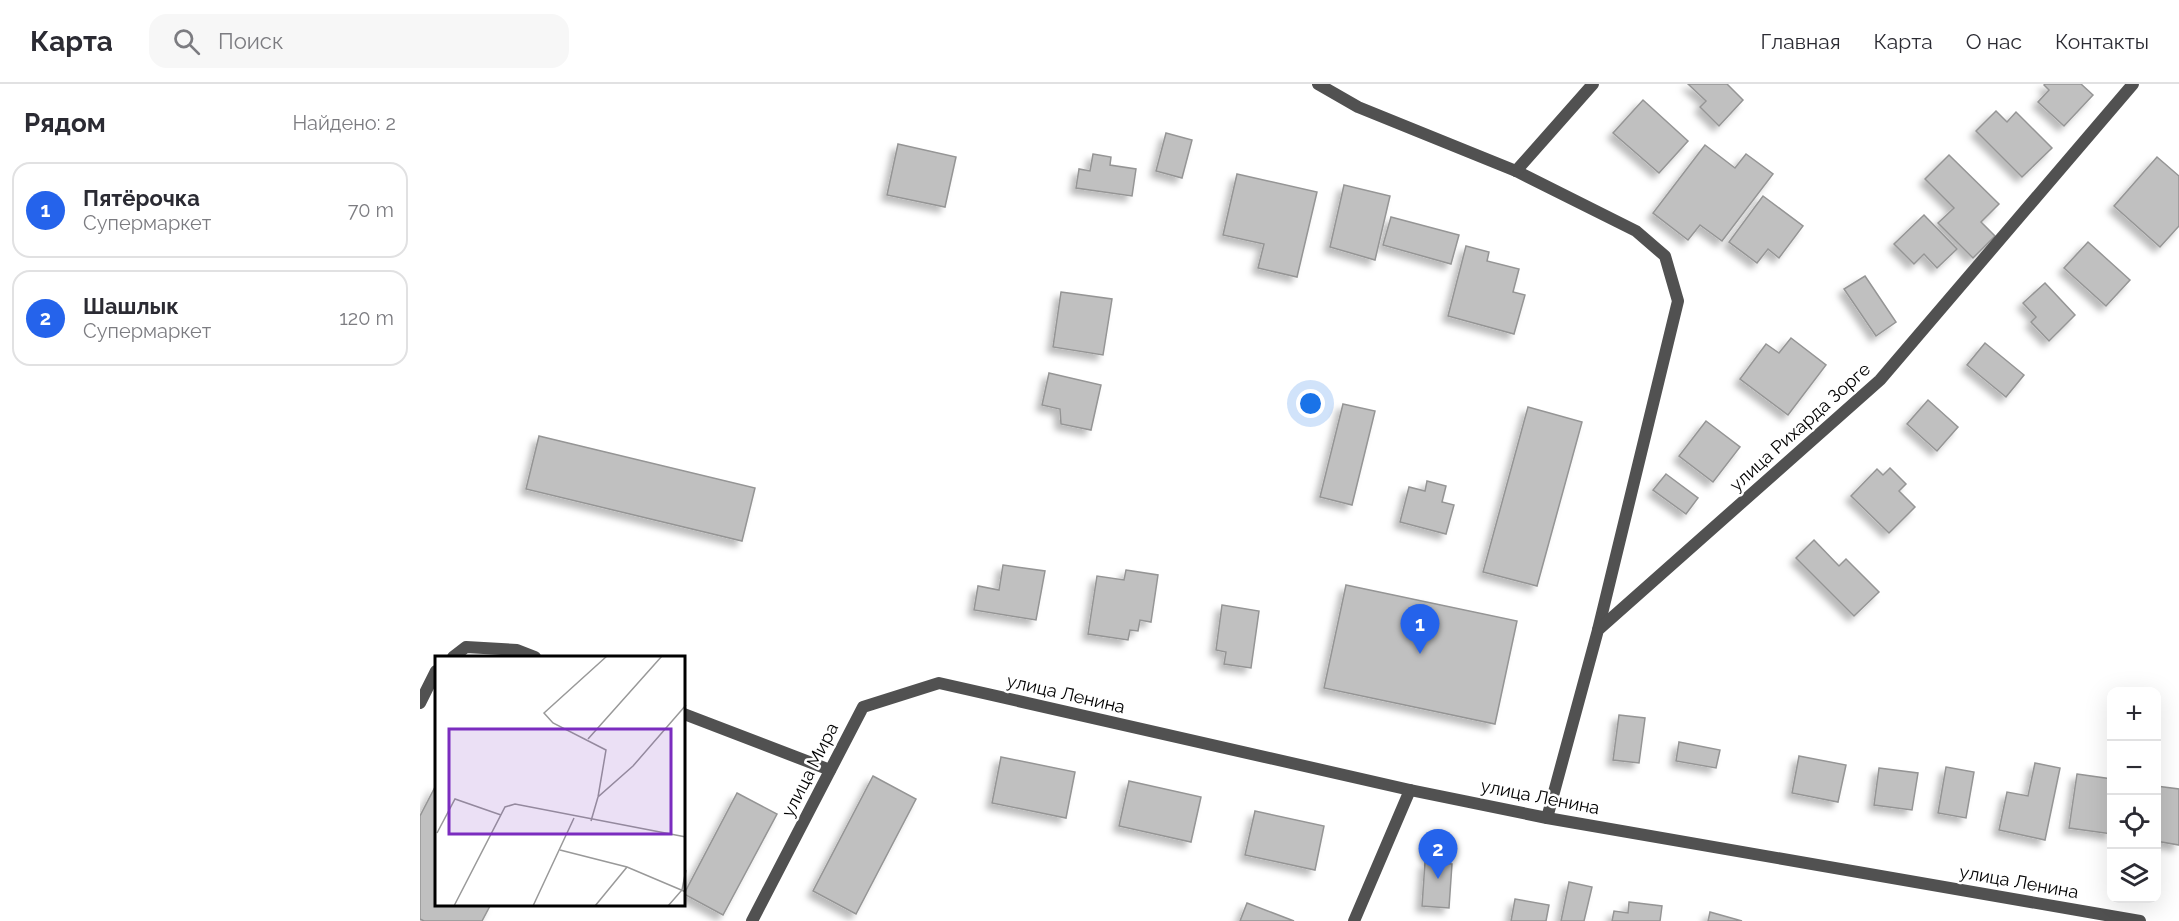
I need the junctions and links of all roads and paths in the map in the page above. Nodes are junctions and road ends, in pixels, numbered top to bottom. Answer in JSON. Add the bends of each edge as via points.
{"nodes":[{"id":1,"x":1318,"y":84,"type":"edge"},
{"id":2,"x":1593,"y":84,"type":"edge"},
{"id":3,"x":2133,"y":84,"type":"edge"},
{"id":4,"x":1516,"y":171,"type":"junction"},
{"id":5,"x":1599,"y":630,"type":"junction"},
{"id":6,"x":454,"y":656,"type":"edge"},
{"id":7,"x":532,"y":656,"type":"edge"},
{"id":8,"x":435,"y":673,"type":"edge"},
{"id":9,"x":939,"y":683,"type":"joint"},
{"id":10,"x":420,"y":703,"type":"edge"},
{"id":11,"x":686,"y":715,"type":"edge"},
{"id":12,"x":830,"y":770,"type":"junction"},
{"id":13,"x":1410,"y":790,"type":"junction"},
{"id":14,"x":1547,"y":818,"type":"junction"},
{"id":15,"x":752,"y":921,"type":"edge"},
{"id":16,"x":1354,"y":921,"type":"edge"},
{"id":17,"x":2140,"y":921,"type":"edge"}],
"edges":[{"from":1,"to":4,"type":"street","via":[[1358,107]]},
{"from":2,"to":4,"type":"street"},
{"from":3,"to":5,"type":"street","name":"улица Рихарда Зорге","via":[[1880,380]]},
{"from":4,"to":5,"type":"street","via":[[1636,231],[1665,256],[1678,301]]},
{"from":5,"to":14,"type":"street"},
{"from":6,"to":7,"type":"street","via":[[466,647],[517,650]]},
{"from":8,"to":10,"type":"street"},
{"from":9,"to":12,"type":"street","name":"улица Мира","via":[[863,707]]},
{"from":9,"to":13,"type":"street","name":"улица Ленина"},
{"from":11,"to":12,"type":"street"},
{"from":12,"to":15,"type":"street","name":"улица Мира"},
{"from":13,"to":14,"type":"street","name":"улица Ленина"},
{"from":13,"to":16,"type":"street"},
{"from":14,"to":17,"type":"street","name":"улица Ленина"}]}
